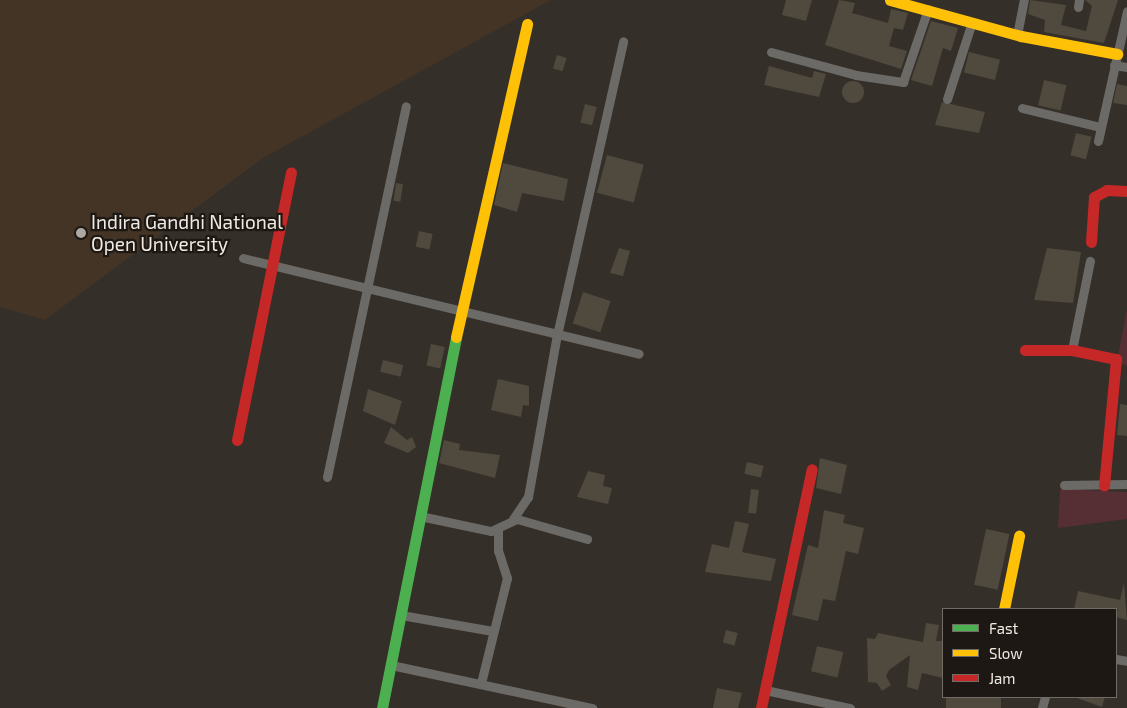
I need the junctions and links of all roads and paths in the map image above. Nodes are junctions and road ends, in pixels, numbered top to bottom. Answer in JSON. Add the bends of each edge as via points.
{"nodes":[{"id":1,"x":890,"y":0,"type":"edge"},
{"id":2,"x":1024,"y":0,"type":"edge"},
{"id":3,"x":928,"y":9,"type":"junction"},
{"id":4,"x":1127,"y":11,"type":"edge"},
{"id":5,"x":972,"y":22,"type":"junction"},
{"id":6,"x":526,"y":24,"type":"dead end"},
{"id":7,"x":1017,"y":35,"type":"junction"},
{"id":8,"x":623,"y":41,"type":"dead end"},
{"id":9,"x":771,"y":52,"type":"dead end"},
{"id":10,"x":1116,"y":60,"type":"junction"},
{"id":11,"x":1127,"y":68,"type":"edge"},
{"id":12,"x":946,"y":99,"type":"dead end"},
{"id":13,"x":406,"y":106,"type":"dead end"},
{"id":14,"x":1022,"y":108,"type":"dead end"},
{"id":15,"x":1100,"y":127,"type":"junction"},
{"id":16,"x":1098,"y":141,"type":"dead end"},
{"id":17,"x":291,"y":172,"type":"dead end"},
{"id":18,"x":1127,"y":191,"type":"edge"},
{"id":19,"x":1091,"y":242,"type":"dead end"},
{"id":20,"x":243,"y":258,"type":"dead end"},
{"id":21,"x":1090,"y":262,"type":"dead end"},
{"id":22,"x":272,"y":264,"type":"junction"},
{"id":23,"x":369,"y":288,"type":"junction"},
{"id":24,"x":461,"y":311,"type":"junction"},
{"id":25,"x":557,"y":335,"type":"junction"},
{"id":26,"x":1025,"y":350,"type":"dead end"},
{"id":27,"x":1072,"y":350,"type":"junction"},
{"id":28,"x":639,"y":354,"type":"dead end"},
{"id":29,"x":237,"y":440,"type":"dead end"},
{"id":30,"x":812,"y":469,"type":"dead end"},
{"id":31,"x":327,"y":477,"type":"dead end"},
{"id":32,"x":1064,"y":484,"type":"dead end"},
{"id":33,"x":1127,"y":484,"type":"edge"},
{"id":34,"x":1104,"y":485,"type":"junction"},
{"id":35,"x":420,"y":516,"type":"junction"},
{"id":36,"x":514,"y":519,"type":"junction"},
{"id":37,"x":498,"y":530,"type":"junction"},
{"id":38,"x":1019,"y":536,"type":"dead end"},
{"id":39,"x":586,"y":539,"type":"dead end"},
{"id":40,"x":1004,"y":608,"type":"edge"},
{"id":41,"x":402,"y":615,"type":"junction"},
{"id":42,"x":493,"y":631,"type":"junction"},
{"id":43,"x":391,"y":665,"type":"junction"},
{"id":44,"x":480,"y":683,"type":"junction"},
{"id":45,"x":765,"y":690,"type":"junction"},
{"id":46,"x":382,"y":708,"type":"edge"},
{"id":47,"x":592,"y":708,"type":"edge"},
{"id":48,"x":761,"y":708,"type":"edge"},
{"id":49,"x":850,"y":708,"type":"edge"}],
"edges":[{"from":1,"to":3,"type":"street"},
{"from":2,"to":7,"type":"street"},
{"from":3,"to":5,"type":"street"},
{"from":3,"to":9,"type":"street","via":[[903,82],[856,75]]},
{"from":4,"to":10,"type":"street"},
{"from":5,"to":7,"type":"street"},
{"from":5,"to":12,"type":"street"},
{"from":6,"to":24,"type":"street"},
{"from":7,"to":10,"type":"street"},
{"from":8,"to":25,"type":"street"},
{"from":10,"to":11,"type":"street"},
{"from":10,"to":15,"type":"street"},
{"from":13,"to":23,"type":"street"},
{"from":14,"to":15,"type":"street"},
{"from":15,"to":16,"type":"street"},
{"from":17,"to":22,"type":"street"},
{"from":18,"to":19,"type":"street","via":[[1107,190],[1094,197]]},
{"from":20,"to":22,"type":"street"},
{"from":21,"to":27,"type":"street"},
{"from":22,"to":23,"type":"street"},
{"from":22,"to":29,"type":"street"},
{"from":23,"to":24,"type":"street"},
{"from":23,"to":31,"type":"street"},
{"from":24,"to":25,"type":"street"},
{"from":24,"to":35,"type":"street"},
{"from":25,"to":28,"type":"street"},
{"from":25,"to":36,"type":"street","via":[[528,497]]},
{"from":26,"to":27,"type":"street"},
{"from":27,"to":34,"type":"street","via":[[1112,356],[1117,362]]},
{"from":30,"to":45,"type":"street"},
{"from":32,"to":34,"type":"street"},
{"from":33,"to":34,"type":"street"},
{"from":35,"to":37,"type":"street"},
{"from":35,"to":41,"type":"street"},
{"from":36,"to":37,"type":"street"},
{"from":36,"to":39,"type":"street"},
{"from":37,"to":42,"type":"street","via":[[498,551],[507,578]]},
{"from":38,"to":40,"type":"street"},
{"from":41,"to":42,"type":"street"},
{"from":41,"to":43,"type":"street"},
{"from":42,"to":44,"type":"street"},
{"from":43,"to":44,"type":"street"},
{"from":43,"to":46,"type":"street"},
{"from":44,"to":47,"type":"street"},
{"from":45,"to":48,"type":"street"},
{"from":45,"to":49,"type":"street"}]}
